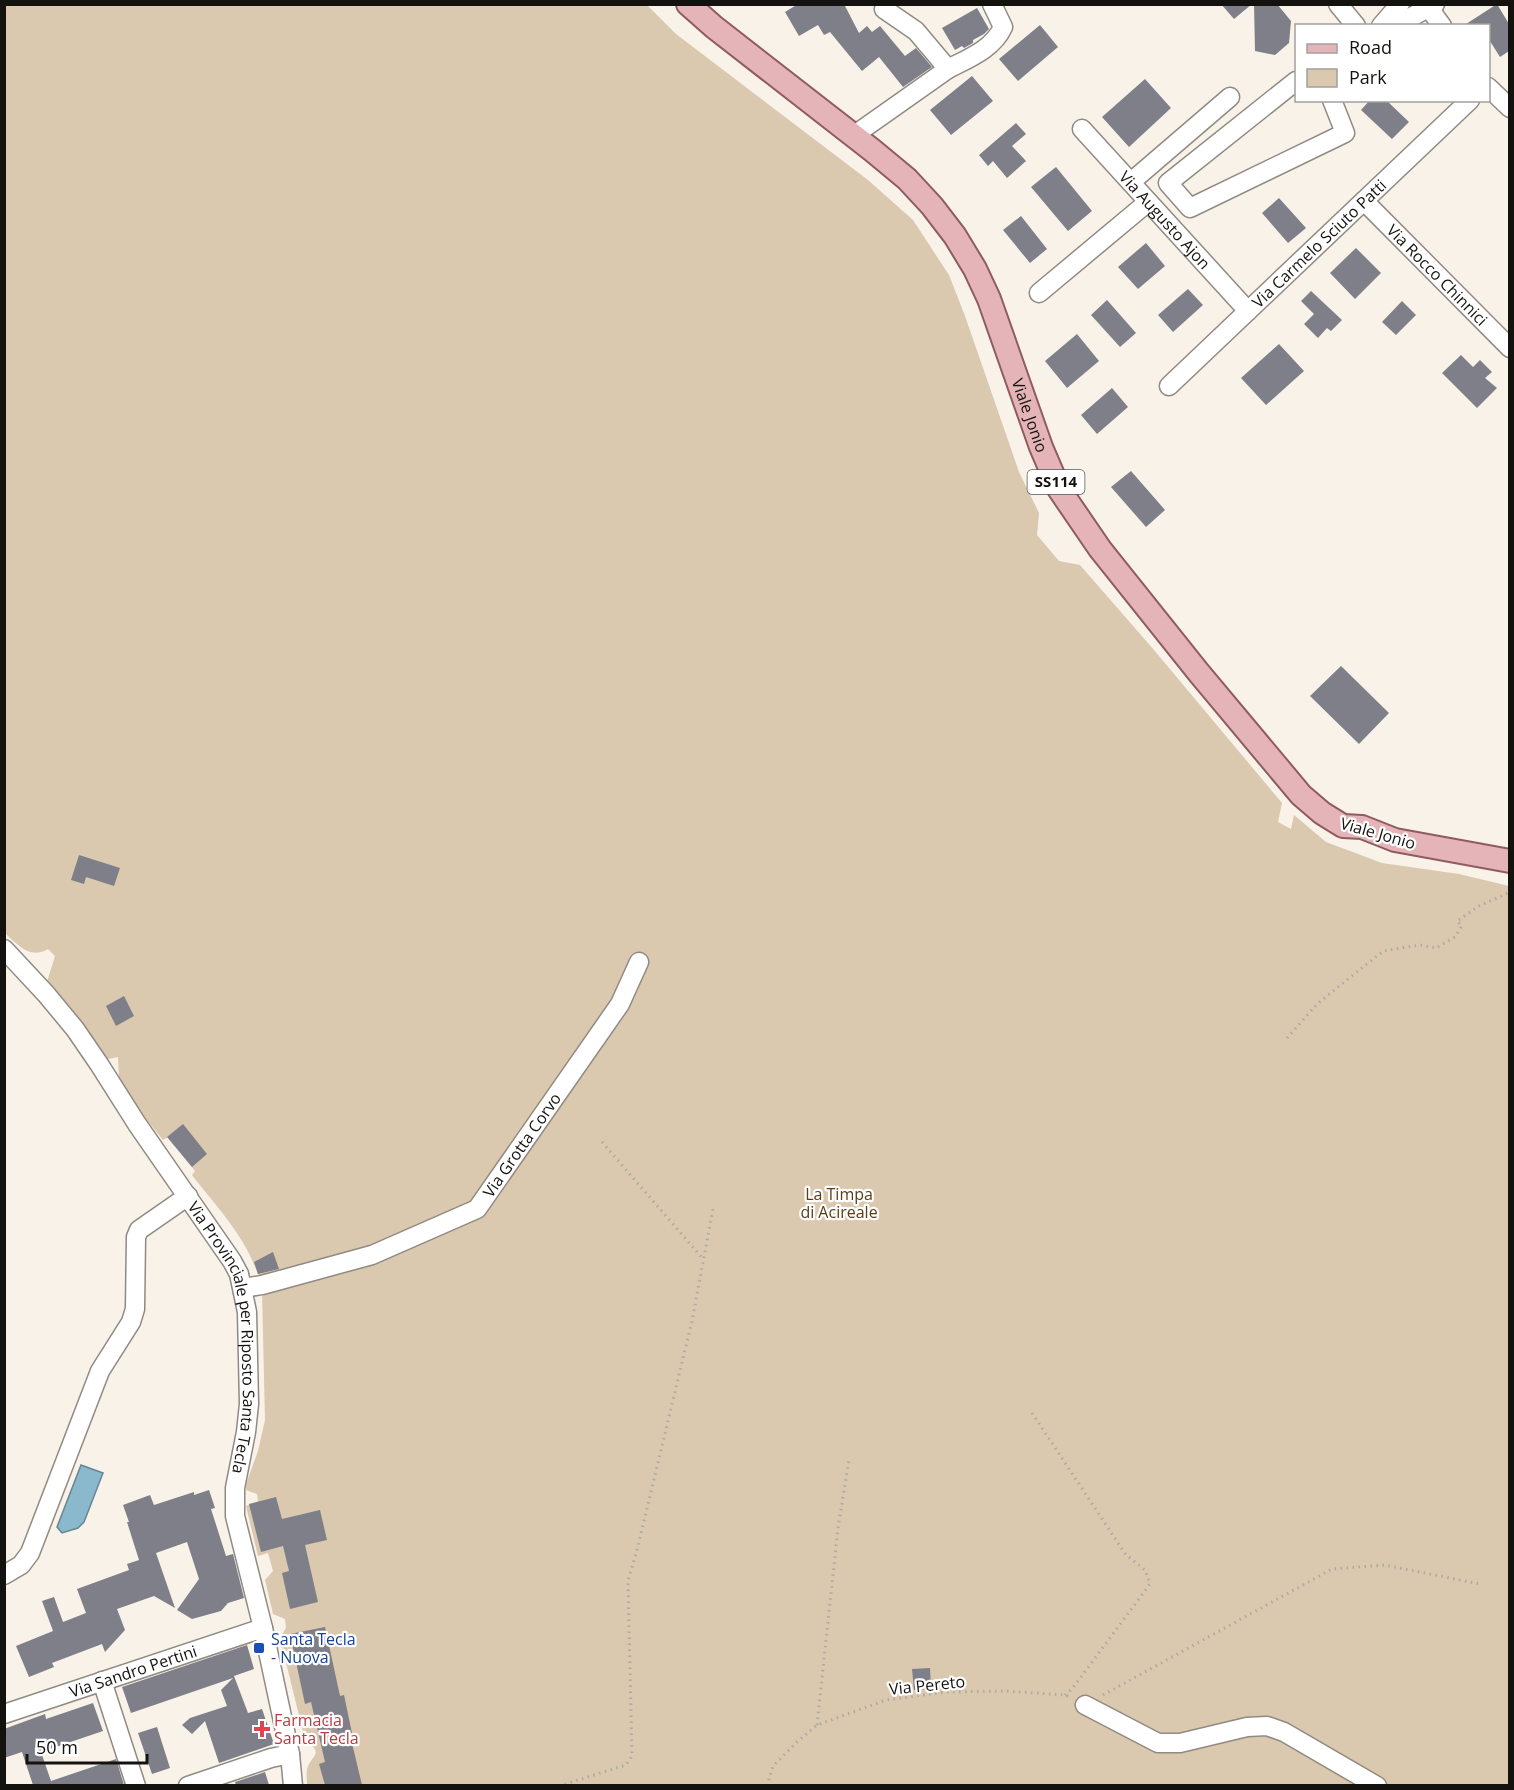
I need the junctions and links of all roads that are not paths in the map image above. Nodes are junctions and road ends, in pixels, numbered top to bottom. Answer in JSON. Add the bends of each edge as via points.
{"nodes":[{"id":1,"x":688,"y":4,"type":"edge"},
{"id":2,"x":992,"y":4,"type":"edge"},
{"id":3,"x":1338,"y":4,"type":"edge"},
{"id":4,"x":1400,"y":4,"type":"edge"},
{"id":5,"x":1430,"y":6,"type":"edge"},
{"id":6,"x":884,"y":9,"type":"dead end"},
{"id":7,"x":1354,"y":24,"type":"edge"},
{"id":8,"x":1383,"y":24,"type":"edge"},
{"id":9,"x":1398,"y":24,"type":"edge"},
{"id":10,"x":1441,"y":24,"type":"edge"},
{"id":11,"x":948,"y":69,"type":"junction"},
{"id":12,"x":1295,"y":82,"type":"edge"},
{"id":13,"x":1490,"y":89,"type":"edge"},
{"id":14,"x":1230,"y":97,"type":"dead end"},
{"id":15,"x":1333,"y":102,"type":"edge"},
{"id":16,"x":1468,"y":102,"type":"edge"},
{"id":17,"x":1509,"y":108,"type":"edge"},
{"id":18,"x":1082,"y":129,"type":"dead end"},
{"id":19,"x":853,"y":136,"type":"junction"},
{"id":20,"x":1131,"y":182,"type":"junction"},
{"id":21,"x":1364,"y":201,"type":"junction"},
{"id":22,"x":1148,"y":202,"type":"junction"},
{"id":23,"x":1038,"y":292,"type":"dead end"},
{"id":24,"x":1248,"y":311,"type":"junction"},
{"id":25,"x":1509,"y":348,"type":"edge"},
{"id":26,"x":1168,"y":386,"type":"dead end"},
{"id":27,"x":1509,"y":861,"type":"edge"},
{"id":28,"x":4,"y":950,"type":"edge"},
{"id":29,"x":639,"y":962,"type":"dead end"},
{"id":30,"x":188,"y":1196,"type":"junction"},
{"id":31,"x":243,"y":1288,"type":"junction"},
{"id":32,"x":4,"y":1575,"type":"edge"},
{"id":33,"x":263,"y":1628,"type":"junction"},
{"id":34,"x":102,"y":1682,"type":"junction"},
{"id":35,"x":1085,"y":1705,"type":"road end"},
{"id":36,"x":4,"y":1714,"type":"edge"},
{"id":37,"x":290,"y":1754,"type":"junction"},
{"id":38,"x":136,"y":1785,"type":"edge"},
{"id":39,"x":188,"y":1785,"type":"edge"},
{"id":40,"x":293,"y":1785,"type":"edge"},
{"id":41,"x":1377,"y":1785,"type":"edge"}],
"edges":[{"from":1,"to":19,"type":"main road","name":"Viale Jonio","number":"SS114"},
{"from":2,"to":11,"type":"street","via":[[1003,27],[998,38]]},
{"from":3,"to":7,"type":"street"},
{"from":4,"to":8,"type":"street"},
{"from":5,"to":9,"type":"street"},
{"from":5,"to":10,"type":"street"},
{"from":6,"to":11,"type":"street","via":[[916,31]]},
{"from":11,"to":19,"type":"street"},
{"from":12,"to":15,"type":"street","via":[[1168,183],[1190,208],[1345,133]]},
{"from":13,"to":17,"type":"street"},
{"from":14,"to":20,"type":"street"},
{"from":16,"to":21,"type":"street","name":"Via Carmelo Sciuto Patti"},
{"from":18,"to":20,"type":"street","name":"Via Augusto Ajon"},
{"from":19,"to":27,"type":"main road","name":"Viale Jonio","number":"SS114","via":[[907,179],[932,206],[975,268],[1041,447],[1077,519],[1301,795],[1343,826],[1362,827],[1404,842]]},
{"from":20,"to":22,"type":"street","name":"Via Augusto Ajon"},
{"from":21,"to":24,"type":"street","name":"Via Carmelo Sciuto Patti"},
{"from":21,"to":25,"type":"street","name":"Via Rocco Chinnici"},
{"from":22,"to":23,"type":"street"},
{"from":22,"to":24,"type":"street","name":"Via Augusto Ajon"},
{"from":24,"to":26,"type":"street","name":"Via Carmelo Sciuto Patti"},
{"from":28,"to":30,"type":"street","name":"Via Provinciale per Riposto Santa Tecla","via":[[75,1029]]},
{"from":29,"to":31,"type":"street","name":"Via Grotta Corvo","via":[[620,1005],[477,1209],[372,1255]]},
{"from":30,"to":31,"type":"street","name":"Via Provinciale per Riposto Santa Tecla","via":[[232,1261]]},
{"from":30,"to":32,"type":"street","via":[[139,1230],[131,1322],[100,1371],[30,1553],[21,1565]]},
{"from":31,"to":33,"type":"street","name":"Via Provinciale per Riposto Santa Tecla","via":[[249,1404],[235,1488],[235,1516]]},
{"from":33,"to":34,"type":"street","name":"Via Sandro Pertini"},
{"from":33,"to":37,"type":"street","name":"Via Provinciale per Riposto Santa Tecla"},
{"from":34,"to":36,"type":"street","name":"Via Sandro Pertini"},
{"from":34,"to":38,"type":"street"},
{"from":35,"to":41,"type":"street","via":[[1158,1743],[1180,1743],[1267,1726]]},
{"from":37,"to":39,"type":"street"},
{"from":37,"to":40,"type":"street","name":"Via Provinciale per Riposto Santa Tecla"}]}
